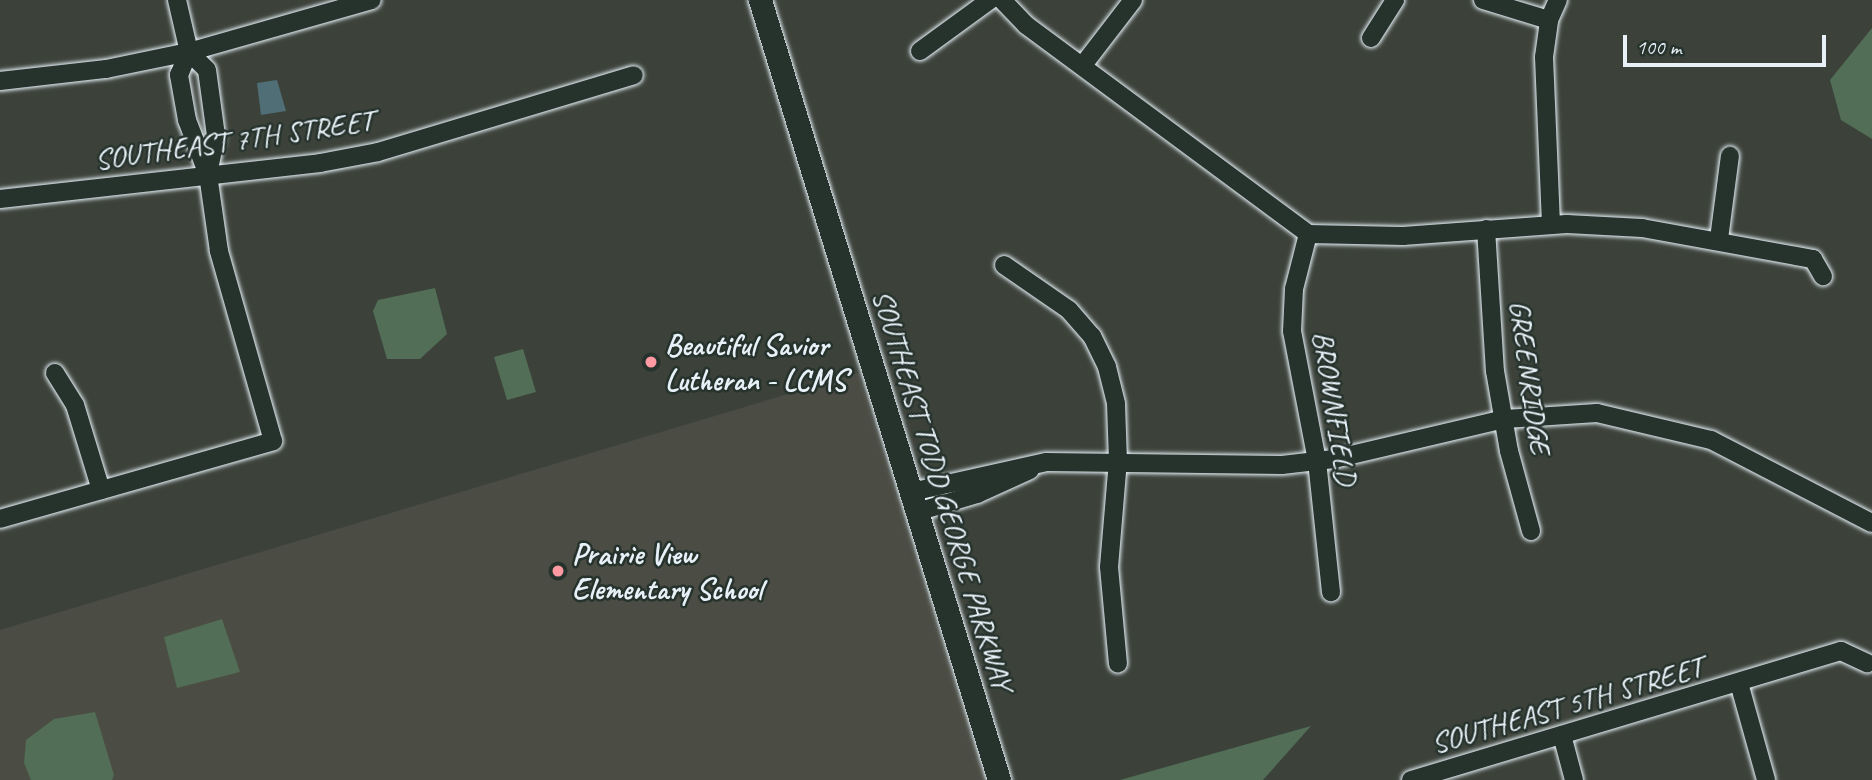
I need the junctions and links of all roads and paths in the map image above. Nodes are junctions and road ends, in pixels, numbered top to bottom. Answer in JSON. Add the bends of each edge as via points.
{"nodes":[{"id":1,"x":177,"y":0,"type":"edge"},
{"id":2,"x":372,"y":0,"type":"edge"},
{"id":3,"x":760,"y":0,"type":"edge"},
{"id":4,"x":990,"y":0,"type":"edge"},
{"id":5,"x":1002,"y":0,"type":"edge"},
{"id":6,"x":1133,"y":0,"type":"edge"},
{"id":7,"x":1395,"y":0,"type":"edge"},
{"id":8,"x":1483,"y":0,"type":"edge"},
{"id":9,"x":1558,"y":0,"type":"edge"},
{"id":10,"x":1549,"y":20,"type":"junction"},
{"id":11,"x":1371,"y":38,"type":"dead end"},
{"id":12,"x":920,"y":51,"type":"dead end"},
{"id":13,"x":189,"y":52,"type":"junction"},
{"id":14,"x":1083,"y":65,"type":"junction"},
{"id":15,"x":634,"y":75,"type":"dead end"},
{"id":16,"x":0,"y":81,"type":"edge"},
{"id":17,"x":1730,"y":156,"type":"dead end"},
{"id":18,"x":208,"y":175,"type":"junction"},
{"id":19,"x":0,"y":199,"type":"edge"},
{"id":20,"x":1551,"y":225,"type":"junction"},
{"id":21,"x":1486,"y":229,"type":"junction"},
{"id":22,"x":1308,"y":234,"type":"junction"},
{"id":23,"x":1719,"y":239,"type":"junction"},
{"id":24,"x":1004,"y":265,"type":"dead end"},
{"id":25,"x":1823,"y":276,"type":"dead end"},
{"id":26,"x":55,"y":373,"type":"dead end"},
{"id":27,"x":1505,"y":419,"type":"junction"},
{"id":28,"x":1118,"y":460,"type":"junction"},
{"id":29,"x":1317,"y":461,"type":"junction"},
{"id":30,"x":101,"y":491,"type":"junction"},
{"id":31,"x":914,"y":502,"type":"junction"},
{"id":32,"x":0,"y":519,"type":"edge"},
{"id":33,"x":1872,"y":523,"type":"edge"},
{"id":34,"x":1531,"y":531,"type":"dead end"},
{"id":35,"x":1331,"y":592,"type":"dead end"},
{"id":36,"x":1118,"y":663,"type":"dead end"},
{"id":37,"x":1867,"y":663,"type":"dead end"},
{"id":38,"x":1739,"y":683,"type":"junction"},
{"id":39,"x":1562,"y":735,"type":"junction"},
{"id":40,"x":999,"y":780,"type":"edge"},
{"id":41,"x":1411,"y":780,"type":"edge"},
{"id":42,"x":1574,"y":780,"type":"edge"},
{"id":43,"x":1766,"y":780,"type":"edge"}],
"edges":[{"from":1,"to":13,"type":"street"},
{"from":2,"to":13,"type":"street"},
{"from":3,"to":31,"type":"main road","name":"SOUTHEAST TODD GEORGE PARKWAY"},
{"from":4,"to":12,"type":"street"},
{"from":5,"to":14,"type":"street","via":[[1026,25]]},
{"from":6,"to":14,"type":"street"},
{"from":7,"to":11,"type":"street"},
{"from":8,"to":10,"type":"street"},
{"from":9,"to":10,"type":"street"},
{"from":10,"to":20,"type":"street","via":[[1545,57]]},
{"from":13,"to":16,"type":"street","via":[[106,69]]},
{"from":13,"to":18,"type":"street","via":[[179,75],[187,120]]},
{"from":13,"to":18,"type":"street","via":[[207,70],[215,120]]},
{"from":14,"to":22,"type":"street","via":[[1261,204]]},
{"from":15,"to":18,"type":"street","name":"SOUTHEAST 7TH STREET","via":[[378,152]]},
{"from":17,"to":23,"type":"street"},
{"from":18,"to":19,"type":"street","name":"SOUTHEAST 7TH STREET"},
{"from":18,"to":30,"type":"street","via":[[219,251],[272,441]]},
{"from":20,"to":21,"type":"street"},
{"from":20,"to":23,"type":"street","via":[[1642,228]]},
{"from":21,"to":22,"type":"street","via":[[1403,236]]},
{"from":21,"to":27,"type":"street","name":"GREENRIDGE","via":[[1495,371]]},
{"from":22,"to":29,"type":"street","name":"BROWNFIELD","via":[[1294,289],[1292,331]]},
{"from":23,"to":25,"type":"street","via":[[1813,259]]},
{"from":24,"to":28,"type":"street","via":[[1069,310],[1092,336],[1107,367],[1116,404]]},
{"from":26,"to":30,"type":"street","via":[[75,405]]},
{"from":27,"to":29,"type":"street"},
{"from":27,"to":33,"type":"street","via":[[1597,413],[1711,440]]},
{"from":27,"to":34,"type":"street","name":"GREENRIDGE","via":[[1508,451]]},
{"from":28,"to":29,"type":"street","via":[[1282,465]]},
{"from":28,"to":31,"type":"street","via":[[1045,462],[977,494]]},
{"from":28,"to":36,"type":"street","via":[[1109,567]]},
{"from":29,"to":35,"type":"street","name":"BROWNFIELD"},
{"from":30,"to":32,"type":"street"},
{"from":31,"to":40,"type":"main road","name":"SOUTHEAST TODD GEORGE PARKWAY"},
{"from":37,"to":38,"type":"street","name":"SOUTHEAST 5TH STREET","via":[[1841,651],[1763,671]]},
{"from":38,"to":39,"type":"street","name":"SOUTHEAST 5TH STREET"},
{"from":38,"to":43,"type":"street"},
{"from":39,"to":41,"type":"street","name":"SOUTHEAST 5TH STREET"},
{"from":39,"to":42,"type":"street"}]}
